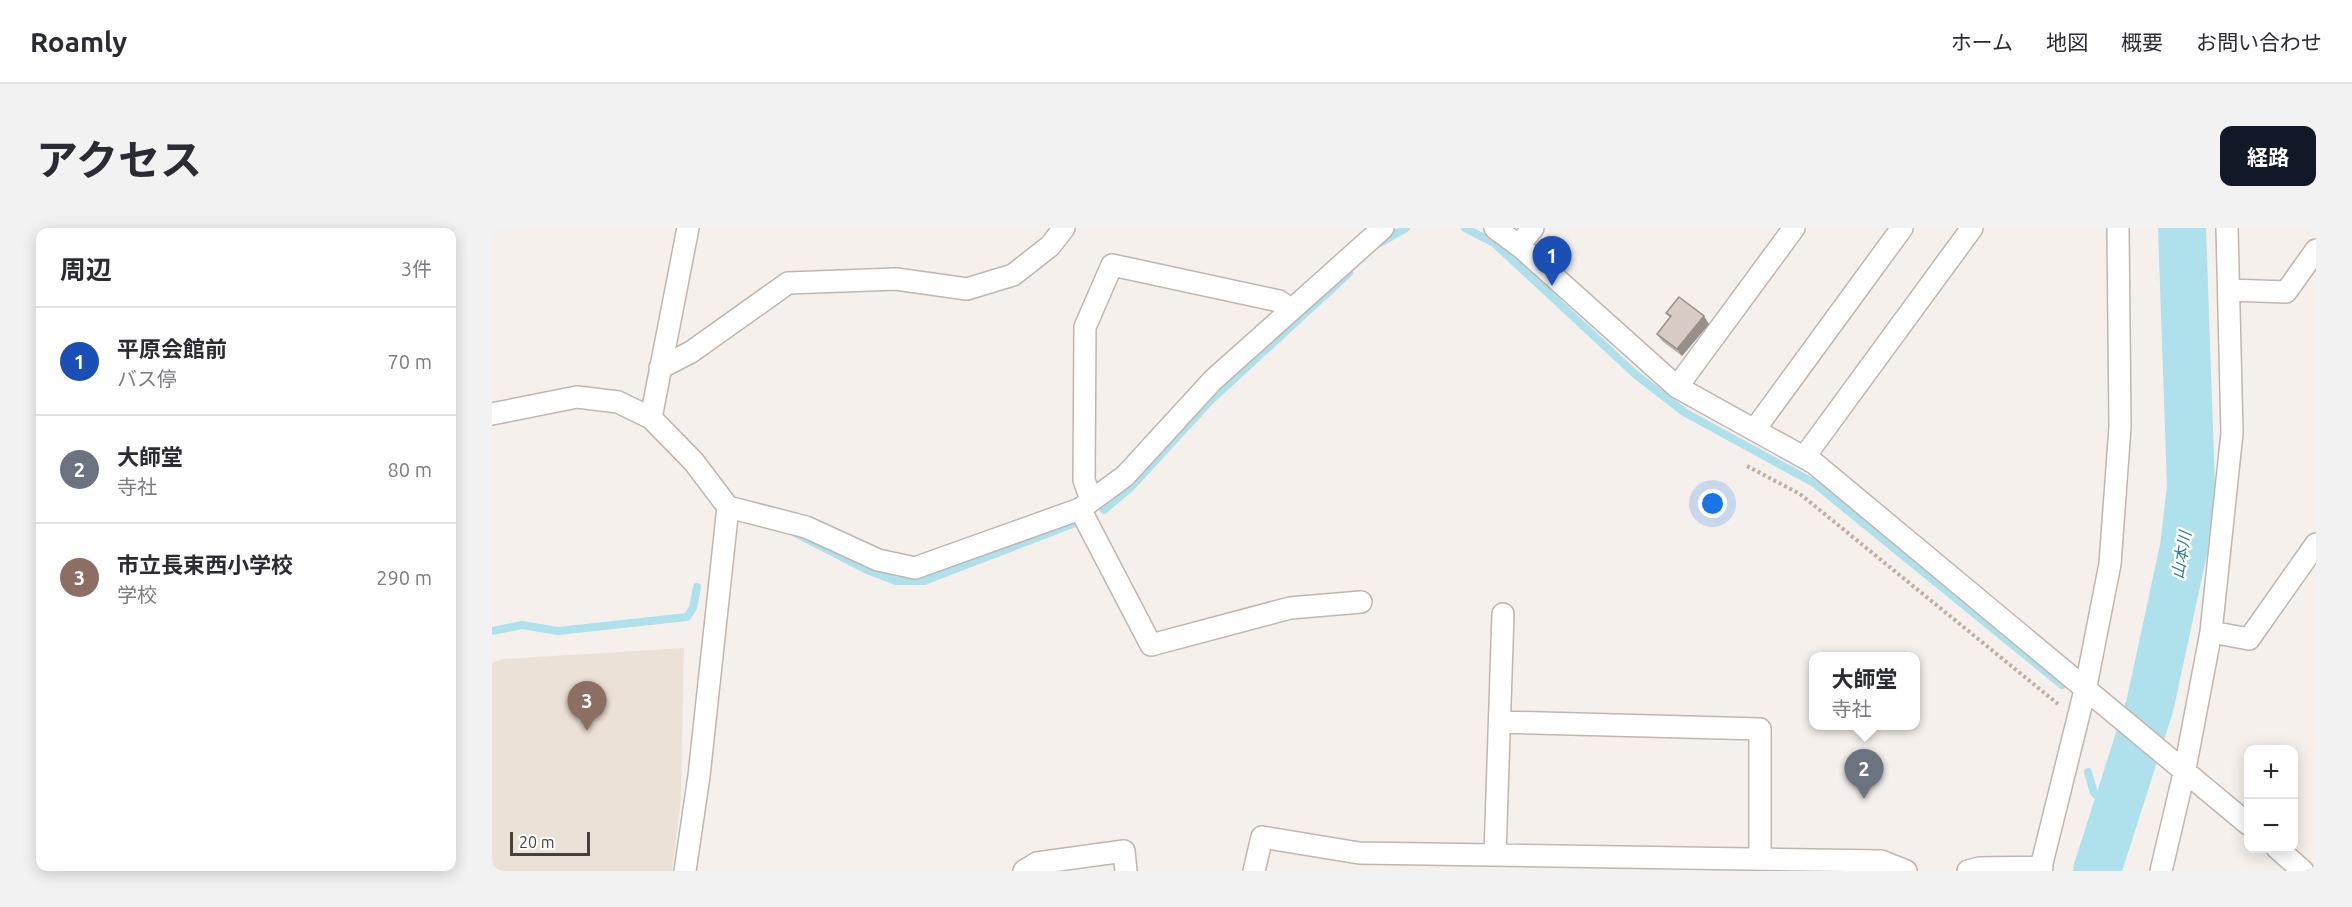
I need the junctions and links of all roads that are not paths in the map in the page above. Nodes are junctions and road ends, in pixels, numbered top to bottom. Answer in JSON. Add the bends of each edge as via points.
{"nodes":[{"id":1,"x":688,"y":228,"type":"edge"},
{"id":2,"x":1064,"y":228,"type":"edge"},
{"id":3,"x":1383,"y":228,"type":"edge"},
{"id":4,"x":1496,"y":228,"type":"edge"},
{"id":5,"x":1533,"y":228,"type":"edge"},
{"id":6,"x":1794,"y":228,"type":"edge"},
{"id":7,"x":1902,"y":228,"type":"edge"},
{"id":8,"x":1972,"y":228,"type":"edge"},
{"id":9,"x":2227,"y":228,"type":"edge"},
{"id":10,"x":2115,"y":233,"type":"edge"},
{"id":11,"x":1519,"y":246,"type":"junction"},
{"id":12,"x":2316,"y":250,"type":"edge"},
{"id":13,"x":2229,"y":290,"type":"junction"},
{"id":14,"x":1291,"y":310,"type":"junction"},
{"id":15,"x":660,"y":368,"type":"junction"},
{"id":16,"x":1677,"y":387,"type":"junction"},
{"id":17,"x":492,"y":414,"type":"edge"},
{"id":18,"x":651,"y":418,"type":"junction"},
{"id":19,"x":1755,"y":429,"type":"junction"},
{"id":20,"x":1805,"y":456,"type":"junction"},
{"id":21,"x":1086,"y":505,"type":"junction"},
{"id":22,"x":728,"y":507,"type":"junction"},
{"id":23,"x":2316,"y":544,"type":"edge"},
{"id":24,"x":1361,"y":602,"type":"dead end"},
{"id":25,"x":1503,"y":614,"type":"dead end"},
{"id":26,"x":2211,"y":632,"type":"junction"},
{"id":27,"x":2094,"y":693,"type":"junction"},
{"id":28,"x":1501,"y":722,"type":"junction"},
{"id":29,"x":2180,"y":765,"type":"junction"},
{"id":30,"x":2244,"y":821,"type":"edge"},
{"id":31,"x":2282,"y":853,"type":"edge"},
{"id":32,"x":1495,"y":855,"type":"junction"},
{"id":33,"x":1760,"y":859,"type":"junction"},
{"id":34,"x":1432,"y":862,"type":"edge"},
{"id":35,"x":1565,"y":863,"type":"edge"},
{"id":36,"x":2041,"y":869,"type":"edge"},
{"id":37,"x":685,"y":871,"type":"edge"},
{"id":38,"x":1024,"y":871,"type":"edge"},
{"id":39,"x":1126,"y":871,"type":"edge"},
{"id":40,"x":1254,"y":871,"type":"edge"},
{"id":41,"x":1906,"y":871,"type":"edge"},
{"id":42,"x":1968,"y":871,"type":"edge"},
{"id":43,"x":2161,"y":871,"type":"edge"},
{"id":44,"x":2303,"y":871,"type":"edge"}],
"edges":[{"from":1,"to":15,"type":"street"},
{"from":2,"to":15,"type":"street","via":[[1050,246],[1014,275],[967,290],[896,279],[788,283],[691,352]]},
{"from":3,"to":14,"type":"street"},
{"from":4,"to":11,"type":"street"},
{"from":5,"to":11,"type":"street"},
{"from":6,"to":16,"type":"street"},
{"from":7,"to":19,"type":"street"},
{"from":8,"to":20,"type":"street"},
{"from":9,"to":13,"type":"street"},
{"from":10,"to":27,"type":"street","via":[[2120,427],[2110,564]]},
{"from":11,"to":16,"type":"street"},
{"from":12,"to":13,"type":"street","via":[[2286,292]]},
{"from":13,"to":26,"type":"street","via":[[2232,433]]},
{"from":14,"to":21,"type":"street","via":[[1213,380],[1125,476]]},
{"from":14,"to":21,"type":"street","via":[[1279,301],[1112,264],[1085,327]]},
{"from":15,"to":18,"type":"street"},
{"from":16,"to":19,"type":"street"},
{"from":17,"to":18,"type":"street","via":[[577,397],[618,402]]},
{"from":18,"to":22,"type":"street","via":[[694,462]]},
{"from":19,"to":20,"type":"street"},
{"from":20,"to":27,"type":"street"},
{"from":21,"to":22,"type":"street","via":[[915,568],[878,560],[806,527]]},
{"from":21,"to":24,"type":"street","via":[[1151,645],[1290,608]]},
{"from":22,"to":37,"type":"street"},
{"from":23,"to":26,"type":"street","via":[[2250,639]]},
{"from":25,"to":28,"type":"street"},
{"from":26,"to":29,"type":"street"},
{"from":27,"to":29,"type":"street"},
{"from":27,"to":36,"type":"street","via":[[2078,720]]},
{"from":28,"to":32,"type":"street"},
{"from":28,"to":33,"type":"street","via":[[1760,729]]},
{"from":29,"to":30,"type":"street"},
{"from":29,"to":43,"type":"street"},
{"from":31,"to":44,"type":"street"},
{"from":32,"to":34,"type":"street"},
{"from":32,"to":35,"type":"street"},
{"from":33,"to":35,"type":"street"},
{"from":33,"to":41,"type":"street","via":[[1881,861]]},
{"from":34,"to":40,"type":"street","via":[[1262,837]]},
{"from":36,"to":42,"type":"street"},
{"from":38,"to":39,"type":"street","via":[[1037,863],[1124,851]]}]}
